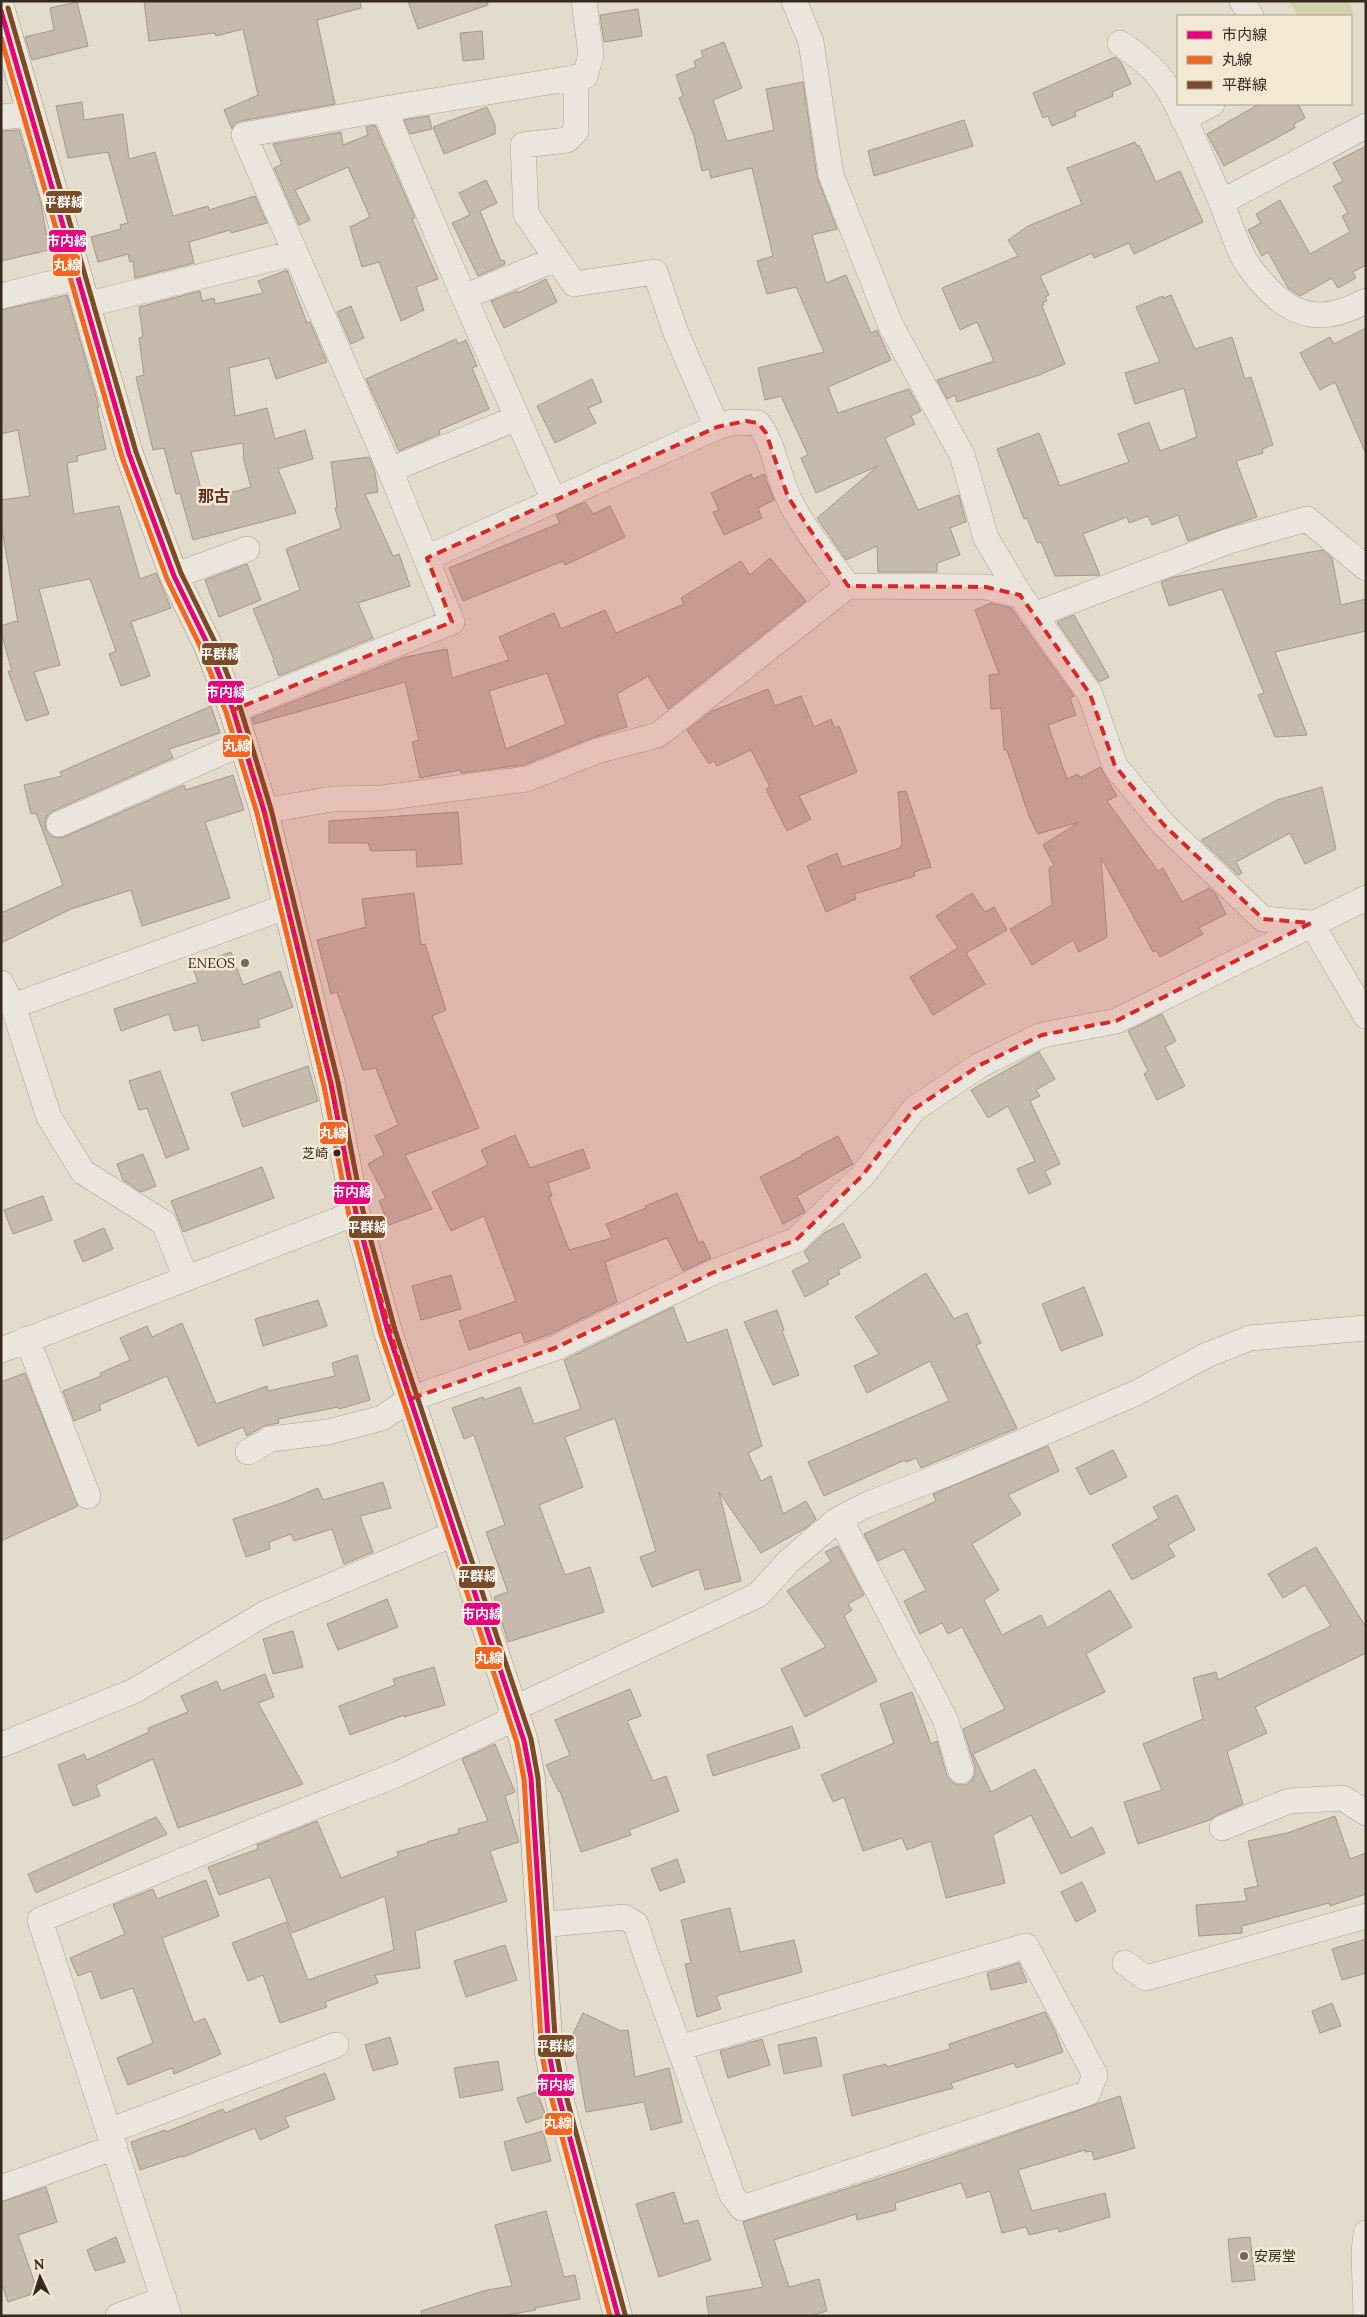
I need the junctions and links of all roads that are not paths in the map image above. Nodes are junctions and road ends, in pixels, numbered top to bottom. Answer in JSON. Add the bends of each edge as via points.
{"nodes":[{"id":1,"x":584,"y":1,"type":"edge"},
{"id":2,"x":794,"y":1,"type":"edge"},
{"id":3,"x":1242,"y":1,"type":"edge"},
{"id":4,"x":1,"y":10,"type":"edge"},
{"id":5,"x":1249,"y":15,"type":"edge"},
{"id":6,"x":1120,"y":43,"type":"dead end"},
{"id":7,"x":576,"y":77,"type":"junction"},
{"id":8,"x":1210,"y":105,"type":"edge"},
{"id":9,"x":384,"y":108,"type":"junction"},
{"id":10,"x":32,"y":114,"type":"junction"},
{"id":11,"x":1,"y":117,"type":"edge"},
{"id":12,"x":1183,"y":119,"type":"junction"},
{"id":13,"x":1366,"y":126,"type":"edge"},
{"id":14,"x":1221,"y":202,"type":"junction"},
{"id":15,"x":294,"y":253,"type":"junction"},
{"id":16,"x":556,"y":259,"type":"junction"},
{"id":17,"x":78,"y":277,"type":"junction"},
{"id":18,"x":1,"y":296,"type":"edge"},
{"id":19,"x":464,"y":297,"type":"junction"},
{"id":20,"x":1366,"y":301,"type":"edge"},
{"id":21,"x":86,"y":305,"type":"junction"},
{"id":22,"x":517,"y":418,"type":"junction"},
{"id":23,"x":717,"y":427,"type":"junction"},
{"id":24,"x":390,"y":470,"type":"junction"},
{"id":25,"x":554,"y":501,"type":"junction"},
{"id":26,"x":247,"y":549,"type":"dead end"},
{"id":27,"x":427,"y":558,"type":"junction"},
{"id":28,"x":1366,"y":568,"type":"edge"},
{"id":29,"x":174,"y":576,"type":"junction"},
{"id":30,"x":848,"y":586,"type":"junction"},
{"id":31,"x":1027,"y":605,"type":"junction"},
{"id":32,"x":233,"y":710,"type":"junction"},
{"id":33,"x":243,"y":742,"type":"junction"},
{"id":34,"x":264,"y":811,"type":"junction"},
{"id":35,"x":59,"y":824,"type":"dead end"},
{"id":36,"x":1366,"y":898,"type":"edge"},
{"id":37,"x":288,"y":906,"type":"junction"},
{"id":38,"x":1311,"y":923,"type":"junction"},
{"id":39,"x":1,"y":982,"type":"edge"},
{"id":40,"x":13,"y":1006,"type":"junction"},
{"id":41,"x":1366,"y":1016,"type":"edge"},
{"id":42,"x":356,"y":1214,"type":"junction"},
{"id":43,"x":186,"y":1278,"type":"junction"},
{"id":44,"x":1366,"y":1328,"type":"edge"},
{"id":45,"x":27,"y":1339,"type":"junction"},
{"id":46,"x":1,"y":1350,"type":"edge"},
{"id":47,"x":410,"y":1399,"type":"junction"},
{"id":48,"x":248,"y":1452,"type":"dead end"},
{"id":49,"x":88,"y":1496,"type":"dead end"},
{"id":50,"x":840,"y":1519,"type":"junction"},
{"id":51,"x":456,"y":1533,"type":"junction"},
{"id":52,"x":515,"y":1708,"type":"junction"},
{"id":53,"x":1,"y":1745,"type":"edge"},
{"id":54,"x":961,"y":1771,"type":"dead end"},
{"id":55,"x":1366,"y":1813,"type":"edge"},
{"id":56,"x":1222,"y":1828,"type":"dead end"},
{"id":57,"x":1366,"y":1916,"type":"edge"},
{"id":58,"x":540,"y":1925,"type":"junction"},
{"id":59,"x":1125,"y":1963,"type":"dead end"},
{"id":60,"x":336,"y":2045,"type":"dead end"},
{"id":61,"x":679,"y":2048,"type":"junction"},
{"id":62,"x":112,"y":2139,"type":"junction"},
{"id":63,"x":1,"y":2188,"type":"edge"},
{"id":64,"x":1366,"y":2233,"type":"edge"},
{"id":65,"x":167,"y":2308,"type":"edge"},
{"id":66,"x":118,"y":2316,"type":"edge"},
{"id":67,"x":618,"y":2316,"type":"edge"},
{"id":68,"x":1366,"y":2316,"type":"edge"}],
"edges":[{"from":1,"to":7,"type":"street","via":[[591,55],[585,76]]},
{"from":2,"to":31,"type":"street","via":[[811,42],[831,175],[891,326],[962,455],[986,538]]},
{"from":3,"to":5,"type":"street"},
{"from":4,"to":10,"type":"main road"},
{"from":6,"to":12,"type":"street","via":[[1151,67],[1166,86]]},
{"from":7,"to":9,"type":"street"},
{"from":7,"to":16,"type":"street","via":[[576,131],[567,140],[523,145],[526,214]]},
{"from":8,"to":12,"type":"street"},
{"from":9,"to":15,"type":"street","via":[[244,135]]},
{"from":9,"to":19,"type":"street"},
{"from":10,"to":11,"type":"street"},
{"from":10,"to":17,"type":"main road"},
{"from":12,"to":14,"type":"street"},
{"from":13,"to":14,"type":"street"},
{"from":14,"to":20,"type":"street","via":[[1242,256],[1273,295],[1292,309],[1307,315],[1327,315],[1348,311]]},
{"from":15,"to":21,"type":"street"},
{"from":15,"to":24,"type":"street"},
{"from":16,"to":19,"type":"street"},
{"from":16,"to":23,"type":"street","via":[[574,284],[656,272],[676,333]]},
{"from":17,"to":18,"type":"street"},
{"from":17,"to":21,"type":"main road"},
{"from":19,"to":22,"type":"street"},
{"from":21,"to":29,"type":"main road","via":[[129,454]]},
{"from":22,"to":24,"type":"street"},
{"from":22,"to":25,"type":"street"},
{"from":23,"to":25,"type":"street"},
{"from":23,"to":30,"type":"street","via":[[733,422],[758,423],[766,433],[788,497]]},
{"from":24,"to":27,"type":"street"},
{"from":25,"to":27,"type":"street"},
{"from":26,"to":29,"type":"street"},
{"from":27,"to":32,"type":"street","via":[[452,622]]},
{"from":28,"to":31,"type":"street","via":[[1308,519]]},
{"from":29,"to":32,"type":"main road","via":[[207,643]]},
{"from":30,"to":31,"type":"street","via":[[986,587]]},
{"from":30,"to":34,"type":"street","via":[[658,735],[597,751],[527,779],[382,798],[332,799]]},
{"from":31,"to":38,"type":"street","via":[[1090,694],[1115,766],[1164,825],[1263,919]]},
{"from":32,"to":33,"type":"main road"},
{"from":33,"to":34,"type":"main road"},
{"from":33,"to":35,"type":"street"},
{"from":34,"to":37,"type":"main road"},
{"from":36,"to":38,"type":"street"},
{"from":37,"to":40,"type":"street"},
{"from":37,"to":42,"type":"main road","via":[[331,1084]]},
{"from":38,"to":41,"type":"street"},
{"from":38,"to":47,"type":"street","via":[[1116,1021],[1042,1035],[980,1065],[914,1109],[862,1176],[796,1240],[712,1273],[556,1348]]},
{"from":39,"to":40,"type":"street"},
{"from":40,"to":43,"type":"street","via":[[49,1117],[83,1172],[164,1223]]},
{"from":42,"to":43,"type":"street"},
{"from":42,"to":47,"type":"main road"},
{"from":43,"to":45,"type":"street"},
{"from":44,"to":50,"type":"street","via":[[1250,1338],[1207,1356],[1136,1394],[866,1505]]},
{"from":45,"to":46,"type":"street"},
{"from":45,"to":49,"type":"street"},
{"from":47,"to":48,"type":"street","via":[[382,1418],[328,1432],[271,1439]]},
{"from":47,"to":51,"type":"main road"},
{"from":50,"to":52,"type":"street","via":[[789,1561],[758,1596]]},
{"from":50,"to":54,"type":"street","via":[[945,1719]]},
{"from":51,"to":52,"type":"main road"},
{"from":51,"to":53,"type":"street","via":[[266,1613],[134,1691]]},
{"from":52,"to":58,"type":"main road","via":[[532,1778]]},
{"from":52,"to":62,"type":"street","via":[[505,1723],[398,1774],[268,1824],[40,1920]]},
{"from":55,"to":56,"type":"street","via":[[1343,1798],[1289,1801]]},
{"from":57,"to":59,"type":"street","via":[[1146,1978]]},
{"from":58,"to":61,"type":"street","via":[[624,1917],[636,1924]]},
{"from":58,"to":67,"type":"main road","via":[[553,2070]]},
{"from":60,"to":62,"type":"street"},
{"from":61,"to":61,"type":"street","via":[[732,2195],[742,2208],[1088,2093],[1095,2075],[1026,1946]]},
{"from":62,"to":63,"type":"street"},
{"from":62,"to":65,"type":"street"},
{"from":64,"to":68,"type":"street"},
{"from":65,"to":66,"type":"street"}]}
